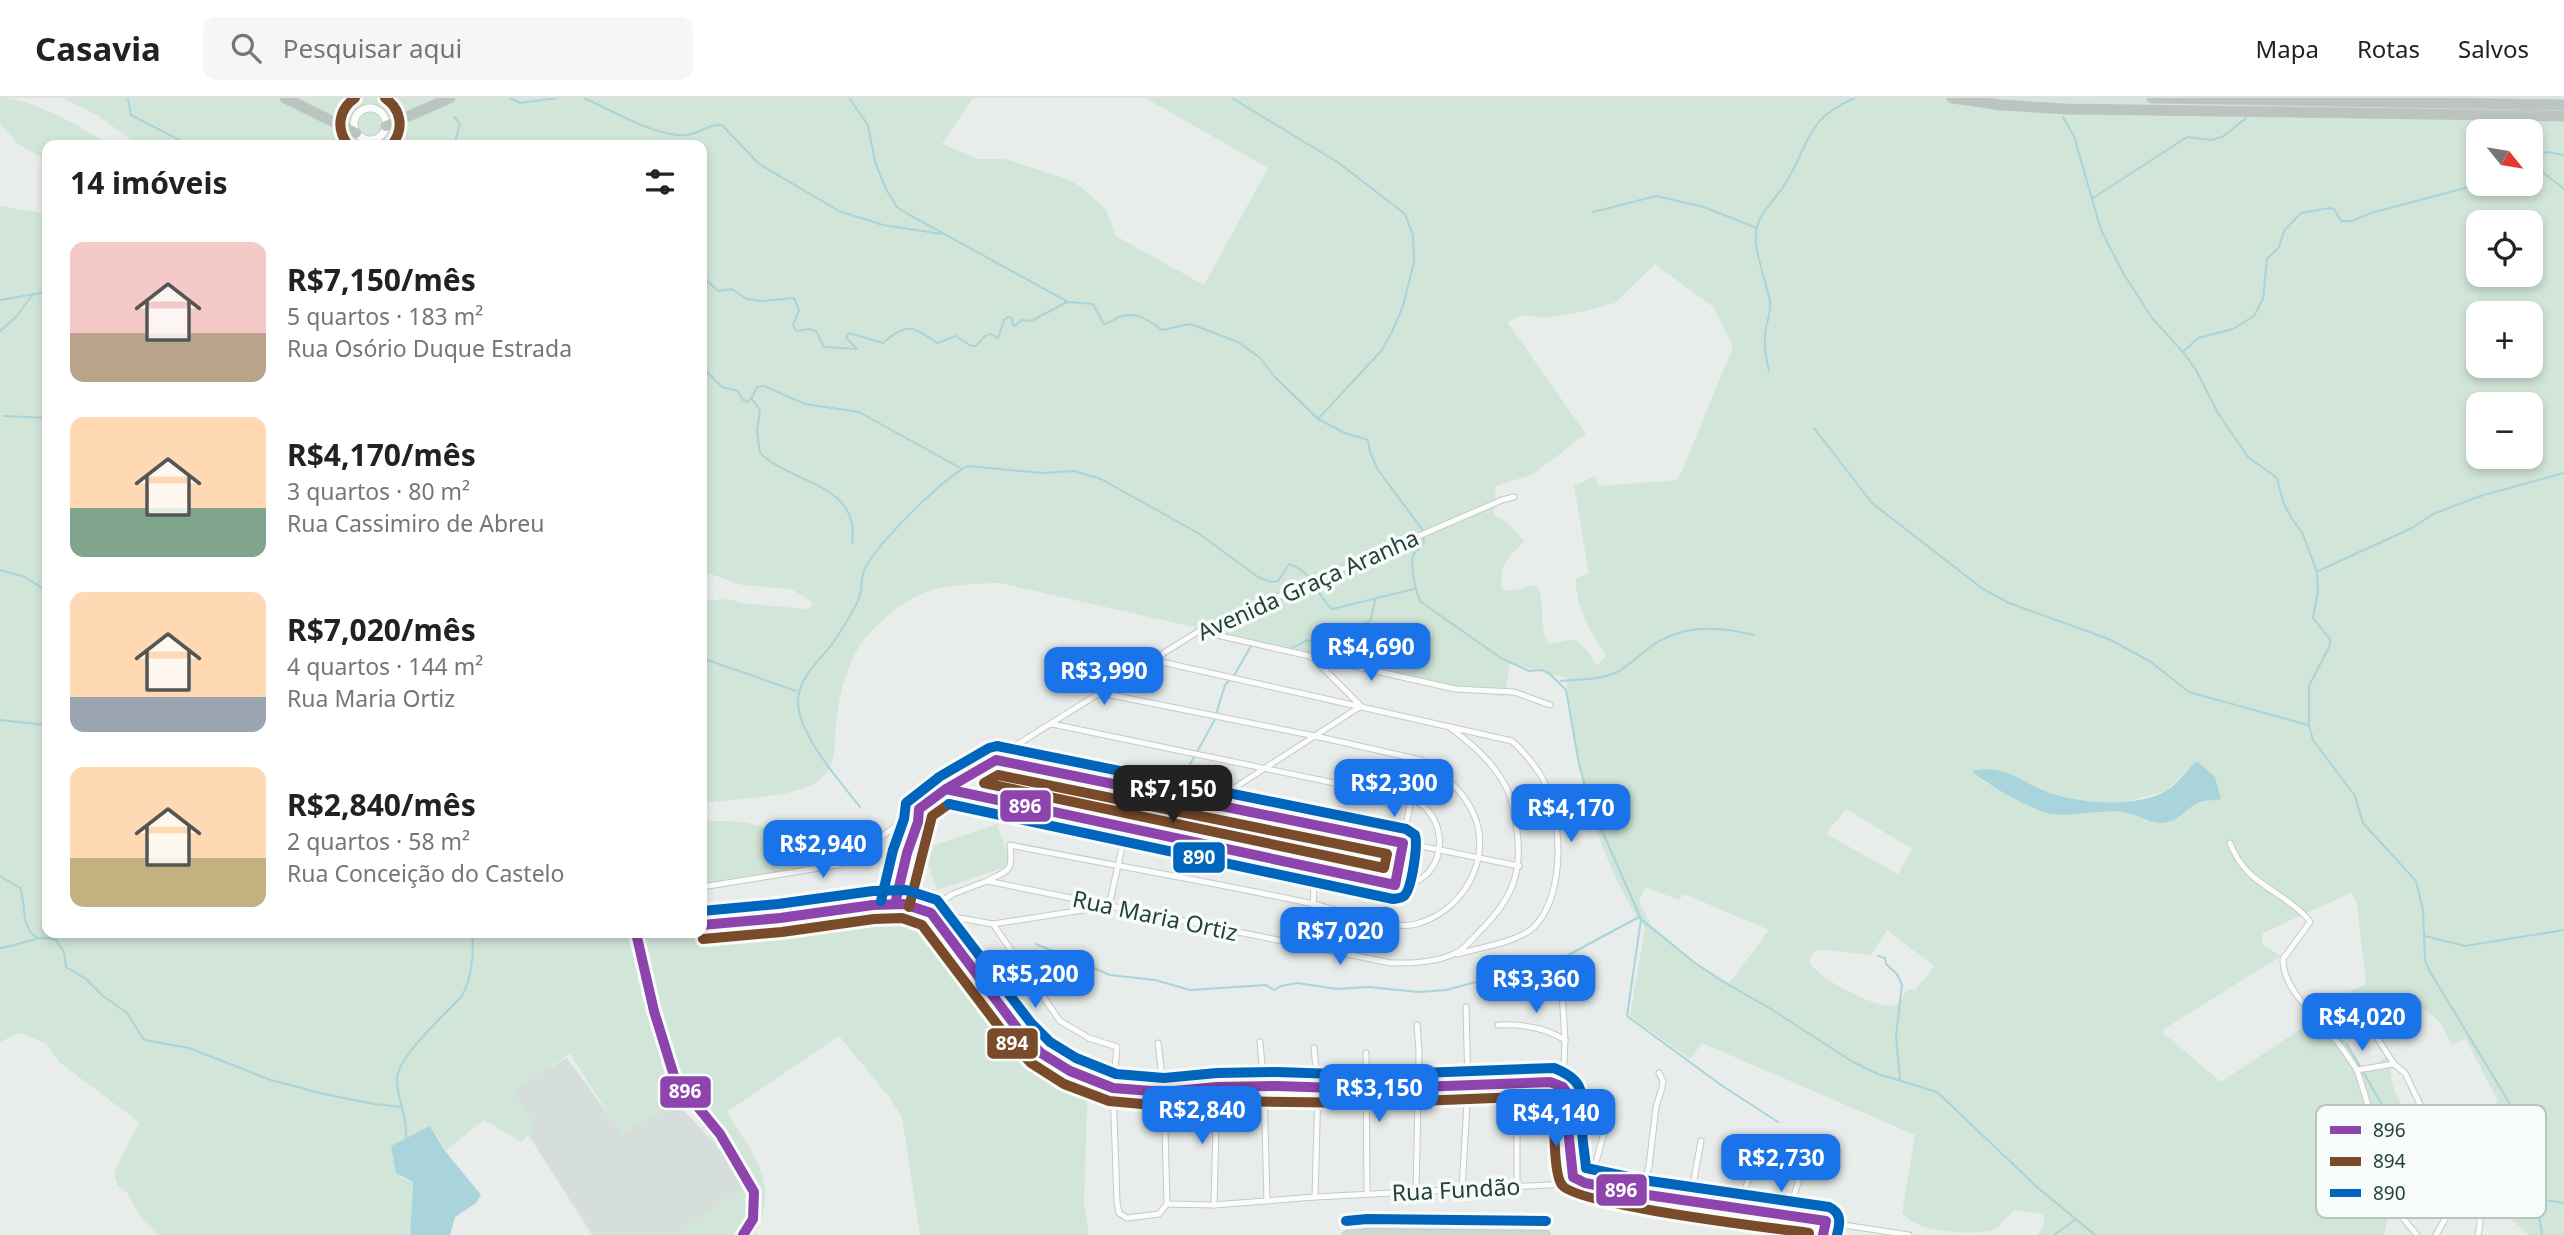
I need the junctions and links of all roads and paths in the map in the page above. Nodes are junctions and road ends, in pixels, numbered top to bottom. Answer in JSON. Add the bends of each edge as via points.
{"nodes":[{"id":1,"x":285,"y":98,"type":"edge"},
{"id":2,"x":363,"y":98,"type":"edge"},
{"id":3,"x":450,"y":98,"type":"edge"},
{"id":4,"x":1952,"y":98,"type":"edge"},
{"id":5,"x":2152,"y":98,"type":"edge"},
{"id":6,"x":2564,"y":105,"type":"edge"},
{"id":7,"x":366,"y":108,"type":"junction"},
{"id":8,"x":2564,"y":116,"type":"edge"},
{"id":9,"x":386,"y":126,"type":"junction"},
{"id":10,"x":356,"y":133,"type":"junction"},
{"id":11,"x":365,"y":140,"type":"edge"},
{"id":12,"x":376,"y":140,"type":"edge"},
{"id":13,"x":1514,"y":497,"type":"dead end"},
{"id":14,"x":1199,"y":631,"type":"junction"},
{"id":15,"x":1312,"y":657,"type":"junction"},
{"id":16,"x":1153,"y":660,"type":"junction"},
{"id":17,"x":1101,"y":693,"type":"junction"},
{"id":18,"x":1550,"y":705,"type":"dead end"},
{"id":19,"x":1361,"y":706,"type":"junction"},
{"id":20,"x":1052,"y":724,"type":"junction"},
{"id":21,"x":1452,"y":729,"type":"junction"},
{"id":22,"x":1315,"y":736,"type":"junction"},
{"id":23,"x":996,"y":760,"type":"junction"},
{"id":24,"x":1264,"y":769,"type":"junction"},
{"id":25,"x":946,"y":789,"type":"junction"},
{"id":26,"x":1135,"y":789,"type":"junction"},
{"id":27,"x":1411,"y":799,"type":"junction"},
{"id":28,"x":1208,"y":805,"type":"junction"},
{"id":29,"x":919,"y":809,"type":"junction"},
{"id":30,"x":1267,"y":816,"type":"junction"},
{"id":31,"x":1126,"y":829,"type":"junction"},
{"id":32,"x":1403,"y":843,"type":"junction"},
{"id":33,"x":2230,"y":843,"type":"dead end"},
{"id":34,"x":1439,"y":850,"type":"junction"},
{"id":35,"x":1258,"y":857,"type":"junction"},
{"id":36,"x":1479,"y":859,"type":"junction"},
{"id":37,"x":1118,"y":866,"type":"junction"},
{"id":38,"x":1518,"y":866,"type":"junction"},
{"id":39,"x":1314,"y":867,"type":"junction"},
{"id":40,"x":987,"y":881,"type":"junction"},
{"id":41,"x":707,"y":886,"type":"edge"},
{"id":42,"x":1395,"y":886,"type":"junction"},
{"id":43,"x":894,"y":904,"type":"junction"},
{"id":44,"x":1314,"y":904,"type":"junction"},
{"id":45,"x":1109,"y":906,"type":"junction"},
{"id":46,"x":928,"y":912,"type":"junction"},
{"id":47,"x":707,"y":924,"type":"edge"},
{"id":48,"x":993,"y":924,"type":"junction"},
{"id":49,"x":637,"y":938,"type":"edge"},
{"id":50,"x":1313,"y":948,"type":"junction"},
{"id":51,"x":1451,"y":955,"type":"junction"},
{"id":52,"x":1561,"y":976,"type":"dead end"},
{"id":53,"x":1466,"y":1007,"type":"dead end"},
{"id":54,"x":1417,"y":1025,"type":"dead end"},
{"id":55,"x":1498,"y":1025,"type":"dead end"},
{"id":56,"x":2333,"y":1036,"type":"junction"},
{"id":57,"x":1565,"y":1040,"type":"junction"},
{"id":58,"x":1260,"y":1042,"type":"dead end"},
{"id":59,"x":1158,"y":1043,"type":"dead end"},
{"id":60,"x":1314,"y":1048,"type":"dead end"},
{"id":61,"x":1366,"y":1053,"type":"dead end"},
{"id":62,"x":2394,"y":1064,"type":"junction"},
{"id":63,"x":2357,"y":1070,"type":"junction"},
{"id":64,"x":1659,"y":1073,"type":"dead end"},
{"id":65,"x":1517,"y":1082,"type":"junction"},
{"id":66,"x":1468,"y":1086,"type":"junction"},
{"id":67,"x":1217,"y":1087,"type":"junction"},
{"id":68,"x":1264,"y":1087,"type":"junction"},
{"id":69,"x":1563,"y":1087,"type":"junction"},
{"id":70,"x":1112,"y":1088,"type":"junction"},
{"id":71,"x":1318,"y":1088,"type":"junction"},
{"id":72,"x":1417,"y":1088,"type":"junction"},
{"id":73,"x":1366,"y":1089,"type":"junction"},
{"id":74,"x":1164,"y":1092,"type":"junction"},
{"id":75,"x":2368,"y":1105,"type":"edge"},
{"id":76,"x":2419,"y":1105,"type":"edge"},
{"id":77,"x":1610,"y":1111,"type":"dead end"},
{"id":78,"x":1701,"y":1141,"type":"dead end"},
{"id":79,"x":1750,"y":1173,"type":"dead end"},
{"id":80,"x":1799,"y":1179,"type":"dead end"},
{"id":81,"x":1588,"y":1183,"type":"junction"},
{"id":82,"x":1517,"y":1187,"type":"junction"},
{"id":83,"x":1462,"y":1189,"type":"junction"},
{"id":84,"x":1416,"y":1192,"type":"junction"},
{"id":85,"x":1367,"y":1194,"type":"junction"},
{"id":86,"x":1641,"y":1194,"type":"junction"},
{"id":87,"x":1315,"y":1197,"type":"junction"},
{"id":88,"x":1267,"y":1201,"type":"junction"},
{"id":89,"x":1690,"y":1201,"type":"junction"},
{"id":90,"x":1166,"y":1205,"type":"junction"},
{"id":91,"x":1214,"y":1205,"type":"junction"},
{"id":92,"x":1740,"y":1208,"type":"junction"},
{"id":93,"x":1788,"y":1216,"type":"junction"},
{"id":94,"x":2403,"y":1218,"type":"edge"},
{"id":95,"x":2444,"y":1218,"type":"edge"},
{"id":96,"x":1826,"y":1221,"type":"junction"},
{"id":97,"x":743,"y":1235,"type":"edge"},
{"id":98,"x":1347,"y":1235,"type":"edge"},
{"id":99,"x":1546,"y":1235,"type":"edge"},
{"id":100,"x":1823,"y":1235,"type":"edge"},
{"id":101,"x":1909,"y":1235,"type":"edge"},
{"id":102,"x":2417,"y":1235,"type":"edge"},
{"id":103,"x":2436,"y":1235,"type":"edge"}],
"edges":[{"from":1,"to":10,"type":"highway"},
{"from":2,"to":7,"type":"street"},
{"from":3,"to":9,"type":"highway"},
{"from":4,"to":8,"type":"highway","via":[[2066,109]]},
{"from":5,"to":6,"type":"highway"},
{"from":7,"to":9,"type":"street","via":[[381,112]]},
{"from":7,"to":10,"type":"street","via":[[355,118]]},
{"from":9,"to":12,"type":"street"},
{"from":10,"to":11,"type":"street"},
{"from":13,"to":14,"type":"street","name":"Avenida Graça Aranha"},
{"from":14,"to":15,"type":"street"},
{"from":14,"to":16,"type":"street","name":"Avenida Graça Aranha"},
{"from":15,"to":18,"type":"street","via":[[1455,689],[1514,692]]},
{"from":15,"to":19,"type":"street"},
{"from":16,"to":17,"type":"street","name":"Avenida Graça Aranha"},
{"from":16,"to":19,"type":"street"},
{"from":17,"to":20,"type":"street","name":"Avenida Graça Aranha"},
{"from":17,"to":22,"type":"street"},
{"from":19,"to":21,"type":"street"},
{"from":19,"to":22,"type":"street"},
{"from":20,"to":23,"type":"street","name":"Avenida Graça Aranha"},
{"from":20,"to":24,"type":"street"},
{"from":21,"to":38,"type":"street","name":"Rua Maria Ortiz","via":[[1488,758],[1507,789],[1519,845]]},
{"from":21,"to":51,"type":"street","via":[[1512,741],[1521,749],[1541,775],[1554,815],[1558,848],[1557,881],[1548,907],[1534,927],[1523,935]]},
{"from":22,"to":24,"type":"street"},
{"from":22,"to":36,"type":"street","via":[[1432,766],[1473,811]]},
{"from":23,"to":25,"type":"street","name":"Avenida Graça Aranha"},
{"from":23,"to":26,"type":"street"},
{"from":24,"to":27,"type":"street"},
{"from":24,"to":28,"type":"street"},
{"from":25,"to":29,"type":"street","name":"Avenida Graça Aranha"},
{"from":25,"to":31,"type":"street"},
{"from":26,"to":28,"type":"street"},
{"from":26,"to":31,"type":"street"},
{"from":27,"to":32,"type":"street"},
{"from":27,"to":34,"type":"street","via":[[1435,820]]},
{"from":28,"to":30,"type":"street"},
{"from":29,"to":41,"type":"street","name":"Avenida Graça Aranha","via":[[838,865]]},
{"from":29,"to":43,"type":"street"},
{"from":30,"to":32,"type":"street"},
{"from":30,"to":35,"type":"street"},
{"from":31,"to":35,"type":"street"},
{"from":31,"to":37,"type":"street"},
{"from":32,"to":34,"type":"street"},
{"from":32,"to":42,"type":"street"},
{"from":33,"to":56,"type":"street","via":[[2241,867],[2309,920],[2283,964],[2301,1001]]},
{"from":34,"to":36,"type":"street"},
{"from":34,"to":42,"type":"street","via":[[1425,876]]},
{"from":35,"to":39,"type":"street"},
{"from":36,"to":38,"type":"street"},
{"from":36,"to":44,"type":"street","via":[[1458,900],[1440,915],[1416,924],[1398,927]]},
{"from":37,"to":40,"type":"street","via":[[1010,845],[1010,870]]},
{"from":37,"to":44,"type":"street"},
{"from":37,"to":45,"type":"street"},
{"from":38,"to":51,"type":"street","name":"Rua Maria Ortiz","via":[[1511,891],[1492,920]]},
{"from":39,"to":42,"type":"street"},
{"from":39,"to":44,"type":"street"},
{"from":40,"to":45,"type":"street","name":"Rua Maria Ortiz"},
{"from":40,"to":46,"type":"street","via":[[953,894]]},
{"from":43,"to":46,"type":"street"},
{"from":43,"to":47,"type":"street"},
{"from":44,"to":50,"type":"street"},
{"from":45,"to":48,"type":"street"},
{"from":45,"to":50,"type":"street","name":"Rua Maria Ortiz"},
{"from":46,"to":48,"type":"street"},
{"from":46,"to":70,"type":"street","via":[[1041,1054]]},
{"from":48,"to":70,"type":"street","via":[[1060,1021],[1117,1047]]},
{"from":49,"to":97,"type":"street","via":[[675,1079],[720,1134],[754,1192],[753,1219]]},
{"from":50,"to":51,"type":"street","name":"Rua Maria Ortiz","via":[[1391,963],[1423,963]]},
{"from":52,"to":57,"type":"street"},
{"from":53,"to":66,"type":"street"},
{"from":54,"to":72,"type":"street"},
{"from":55,"to":57,"type":"street","via":[[1544,1030]]},
{"from":56,"to":62,"type":"street","via":[[2354,1023],[2365,1023]]},
{"from":56,"to":63,"type":"street"},
{"from":57,"to":69,"type":"street"},
{"from":58,"to":68,"type":"street"},
{"from":59,"to":74,"type":"street"},
{"from":60,"to":71,"type":"street"},
{"from":61,"to":73,"type":"street"},
{"from":62,"to":63,"type":"street"},
{"from":62,"to":76,"type":"street","via":[[2405,1073]]},
{"from":63,"to":75,"type":"street"},
{"from":64,"to":86,"type":"street","via":[[1662,1088]]},
{"from":65,"to":66,"type":"street"},
{"from":65,"to":69,"type":"street","via":[[1550,1082]]},
{"from":65,"to":82,"type":"street"},
{"from":66,"to":72,"type":"street"},
{"from":66,"to":83,"type":"street"},
{"from":67,"to":68,"type":"street"},
{"from":67,"to":74,"type":"street"},
{"from":67,"to":91,"type":"street"},
{"from":68,"to":71,"type":"street"},
{"from":68,"to":88,"type":"street"},
{"from":69,"to":81,"type":"street","via":[[1569,1096],[1570,1166],[1573,1177]]},
{"from":70,"to":74,"type":"street"},
{"from":70,"to":90,"type":"street","name":"Rua Fundão","via":[[1119,1213],[1127,1218],[1159,1214]]},
{"from":71,"to":73,"type":"street"},
{"from":71,"to":87,"type":"street"},
{"from":72,"to":73,"type":"street"},
{"from":72,"to":84,"type":"street"},
{"from":73,"to":85,"type":"street"},
{"from":74,"to":90,"type":"street"},
{"from":77,"to":81,"type":"street"},
{"from":78,"to":89,"type":"street"},
{"from":79,"to":92,"type":"street"},
{"from":80,"to":93,"type":"street"},
{"from":81,"to":82,"type":"street","name":"Rua Fundão"},
{"from":81,"to":86,"type":"street","name":"Rua Fundão"},
{"from":82,"to":83,"type":"street","name":"Rua Fundão"},
{"from":83,"to":84,"type":"street","name":"Rua Fundão"},
{"from":84,"to":85,"type":"street","name":"Rua Fundão"},
{"from":85,"to":87,"type":"street","name":"Rua Fundão"},
{"from":86,"to":89,"type":"street","name":"Rua Fundão"},
{"from":87,"to":88,"type":"street","name":"Rua Fundão"},
{"from":88,"to":91,"type":"street","name":"Rua Fundão"},
{"from":89,"to":92,"type":"street","name":"Rua Fundão"},
{"from":90,"to":91,"type":"street","name":"Rua Fundão"},
{"from":92,"to":93,"type":"street","name":"Rua Fundão"},
{"from":93,"to":96,"type":"street","name":"Rua Fundão"},
{"from":94,"to":102,"type":"street"},
{"from":95,"to":103,"type":"street"},
{"from":96,"to":100,"type":"street"},
{"from":96,"to":101,"type":"street","name":"Rua Fundão"},
{"from":98,"to":99,"type":"main road"}]}
